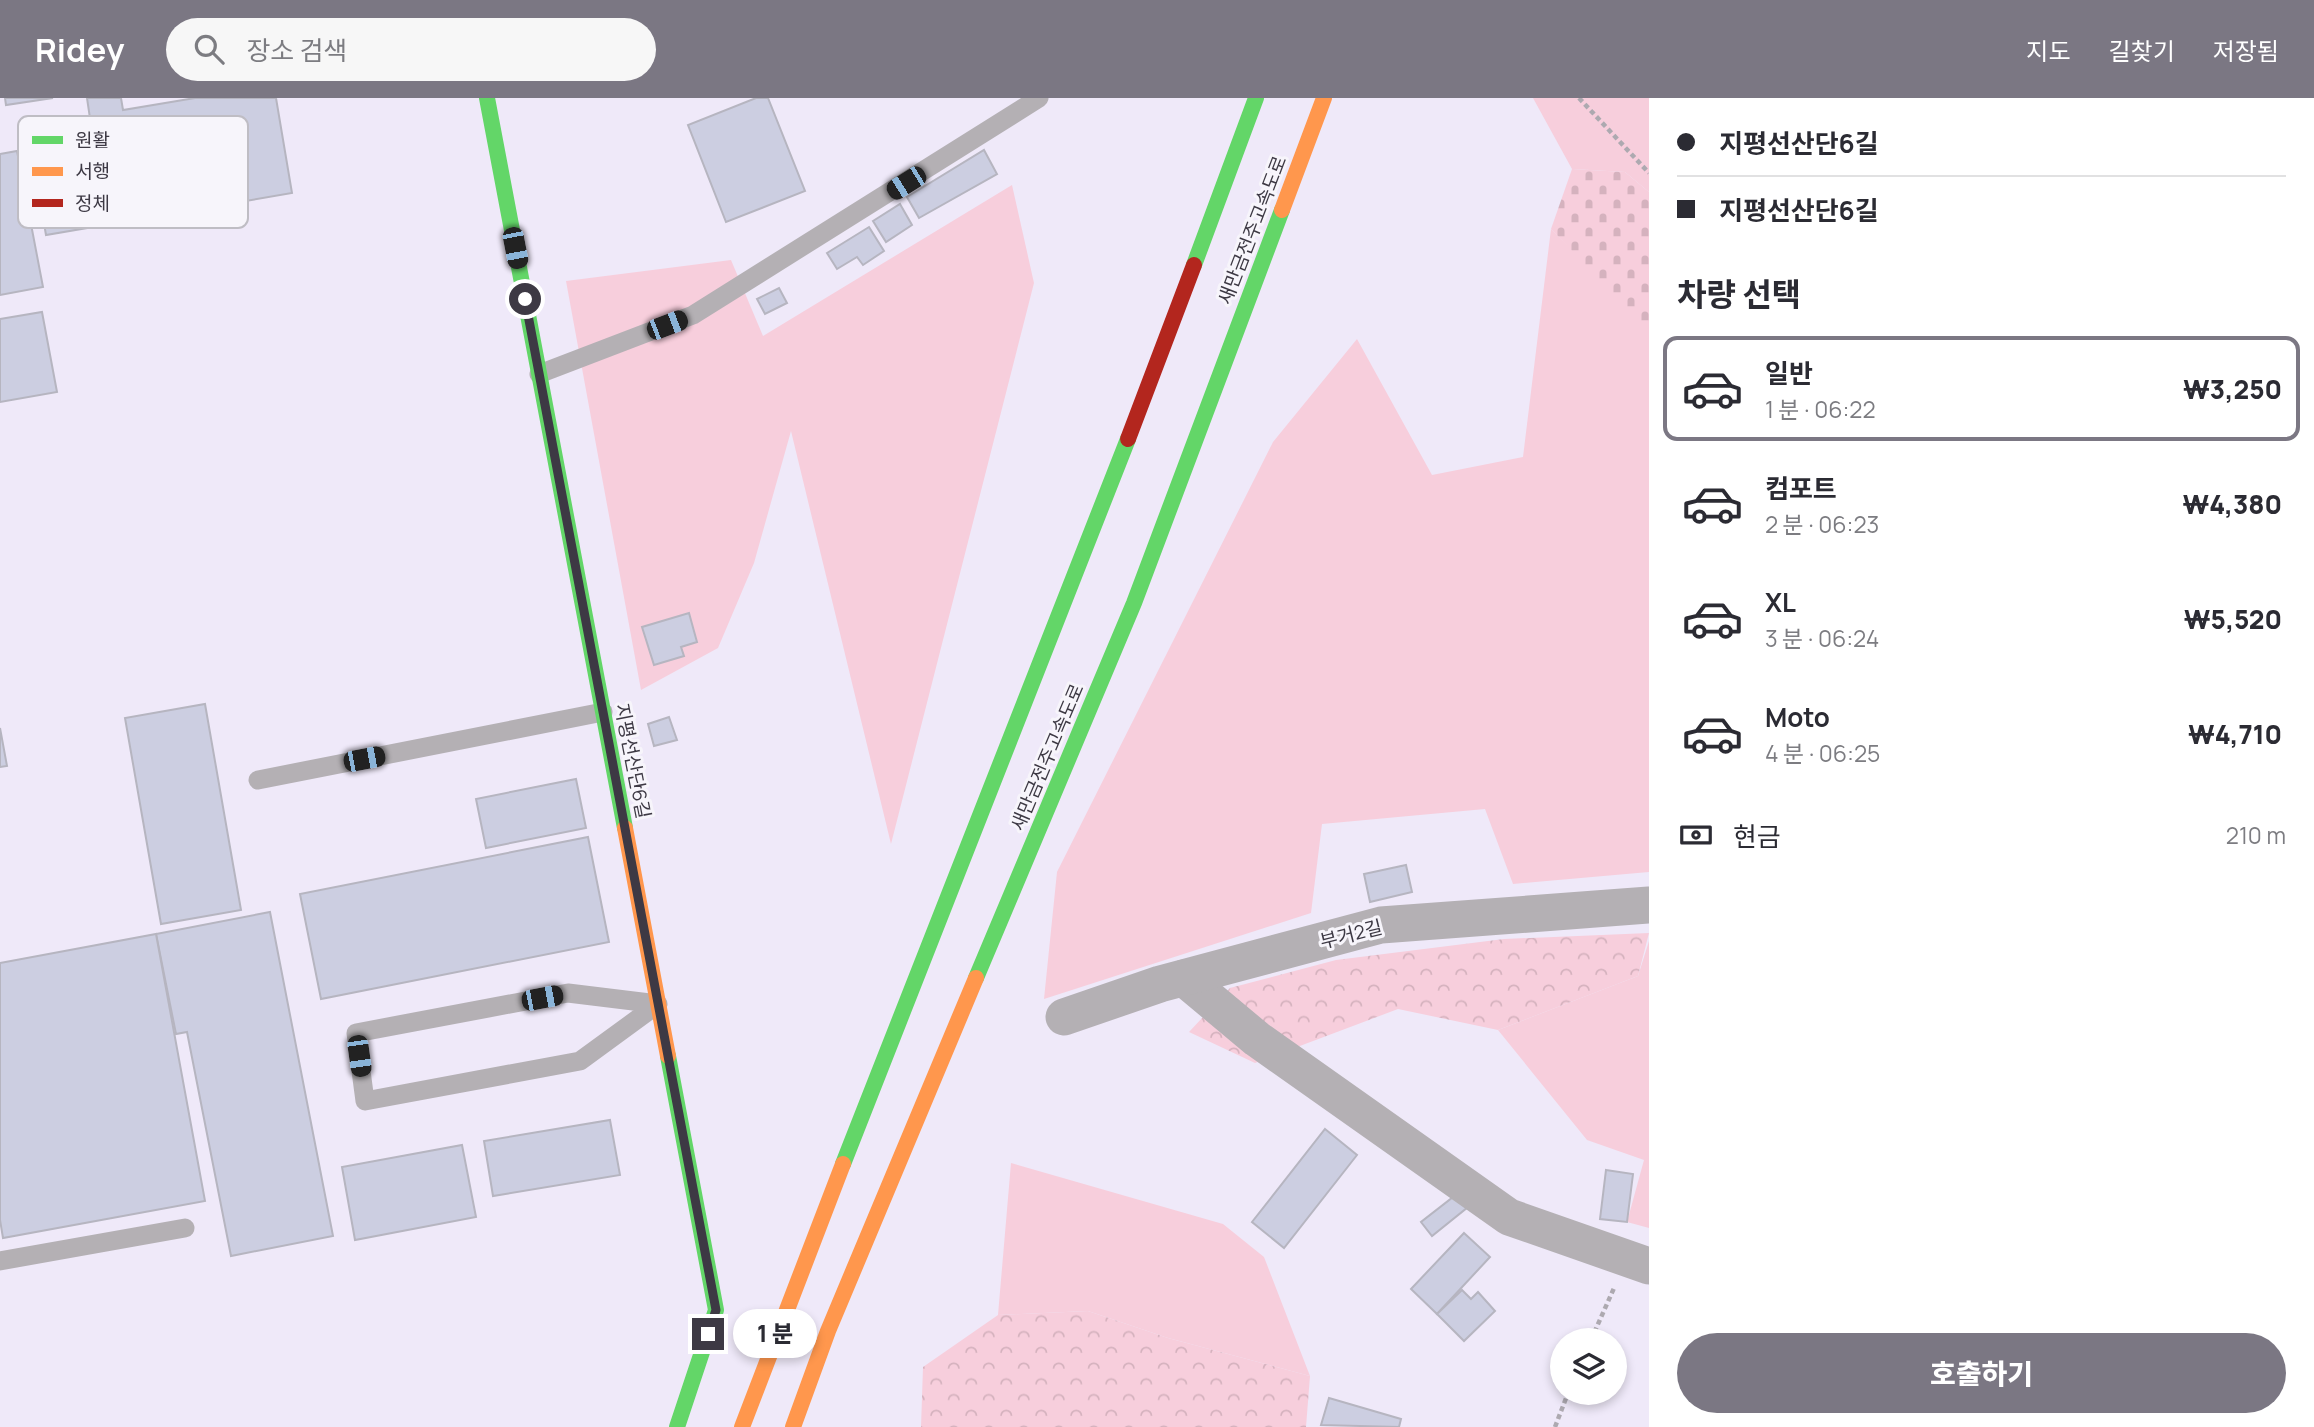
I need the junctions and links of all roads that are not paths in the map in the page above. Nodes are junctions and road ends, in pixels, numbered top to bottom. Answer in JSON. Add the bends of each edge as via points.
{"nodes":[{"id":1,"x":487,"y":98,"type":"edge"},
{"id":2,"x":1039,"y":98,"type":"edge"},
{"id":3,"x":1256,"y":98,"type":"edge"},
{"id":4,"x":1324,"y":98,"type":"edge"},
{"id":5,"x":539,"y":374,"type":"junction"},
{"id":6,"x":603,"y":712,"type":"junction"},
{"id":7,"x":258,"y":780,"type":"dead end"},
{"id":8,"x":1649,"y":905,"type":"edge"},
{"id":9,"x":1184,"y":978,"type":"junction"},
{"id":10,"x":658,"y":1004,"type":"junction"},
{"id":11,"x":1064,"y":1017,"type":"dead end"},
{"id":12,"x":185,"y":1228,"type":"dead end"},
{"id":13,"x":0,"y":1261,"type":"edge"},
{"id":14,"x":1638,"y":1262,"type":"edge"},
{"id":15,"x":677,"y":1427,"type":"edge"},
{"id":16,"x":742,"y":1427,"type":"edge"},
{"id":17,"x":793,"y":1427,"type":"edge"}],
"edges":[{"from":1,"to":5,"type":"main road","name":"지평선산단6길"},
{"from":2,"to":5,"type":"lane","via":[[693,315]]},
{"from":3,"to":16,"type":"main road","name":"새만금전주고속도로","via":[[1085,555]]},
{"from":4,"to":17,"type":"main road","name":"새만금전주고속도로","via":[[1134,603],[828,1331]]},
{"from":5,"to":6,"type":"main road","name":"지평선산단6길"},
{"from":6,"to":7,"type":"lane"},
{"from":6,"to":10,"type":"main road","name":"지평선산단6길"},
{"from":8,"to":9,"type":"street","name":"부거2길","via":[[1381,925]]},
{"from":9,"to":11,"type":"street","name":"부거2길"},
{"from":9,"to":14,"type":"street","via":[[1257,1039],[1509,1217]]},
{"from":10,"to":10,"type":"lane","via":[[580,1061],[365,1101],[356,1033],[568,993]]},
{"from":10,"to":15,"type":"main road","name":"지평선산단6길","via":[[716,1310]]},
{"from":12,"to":13,"type":"lane"}]}
